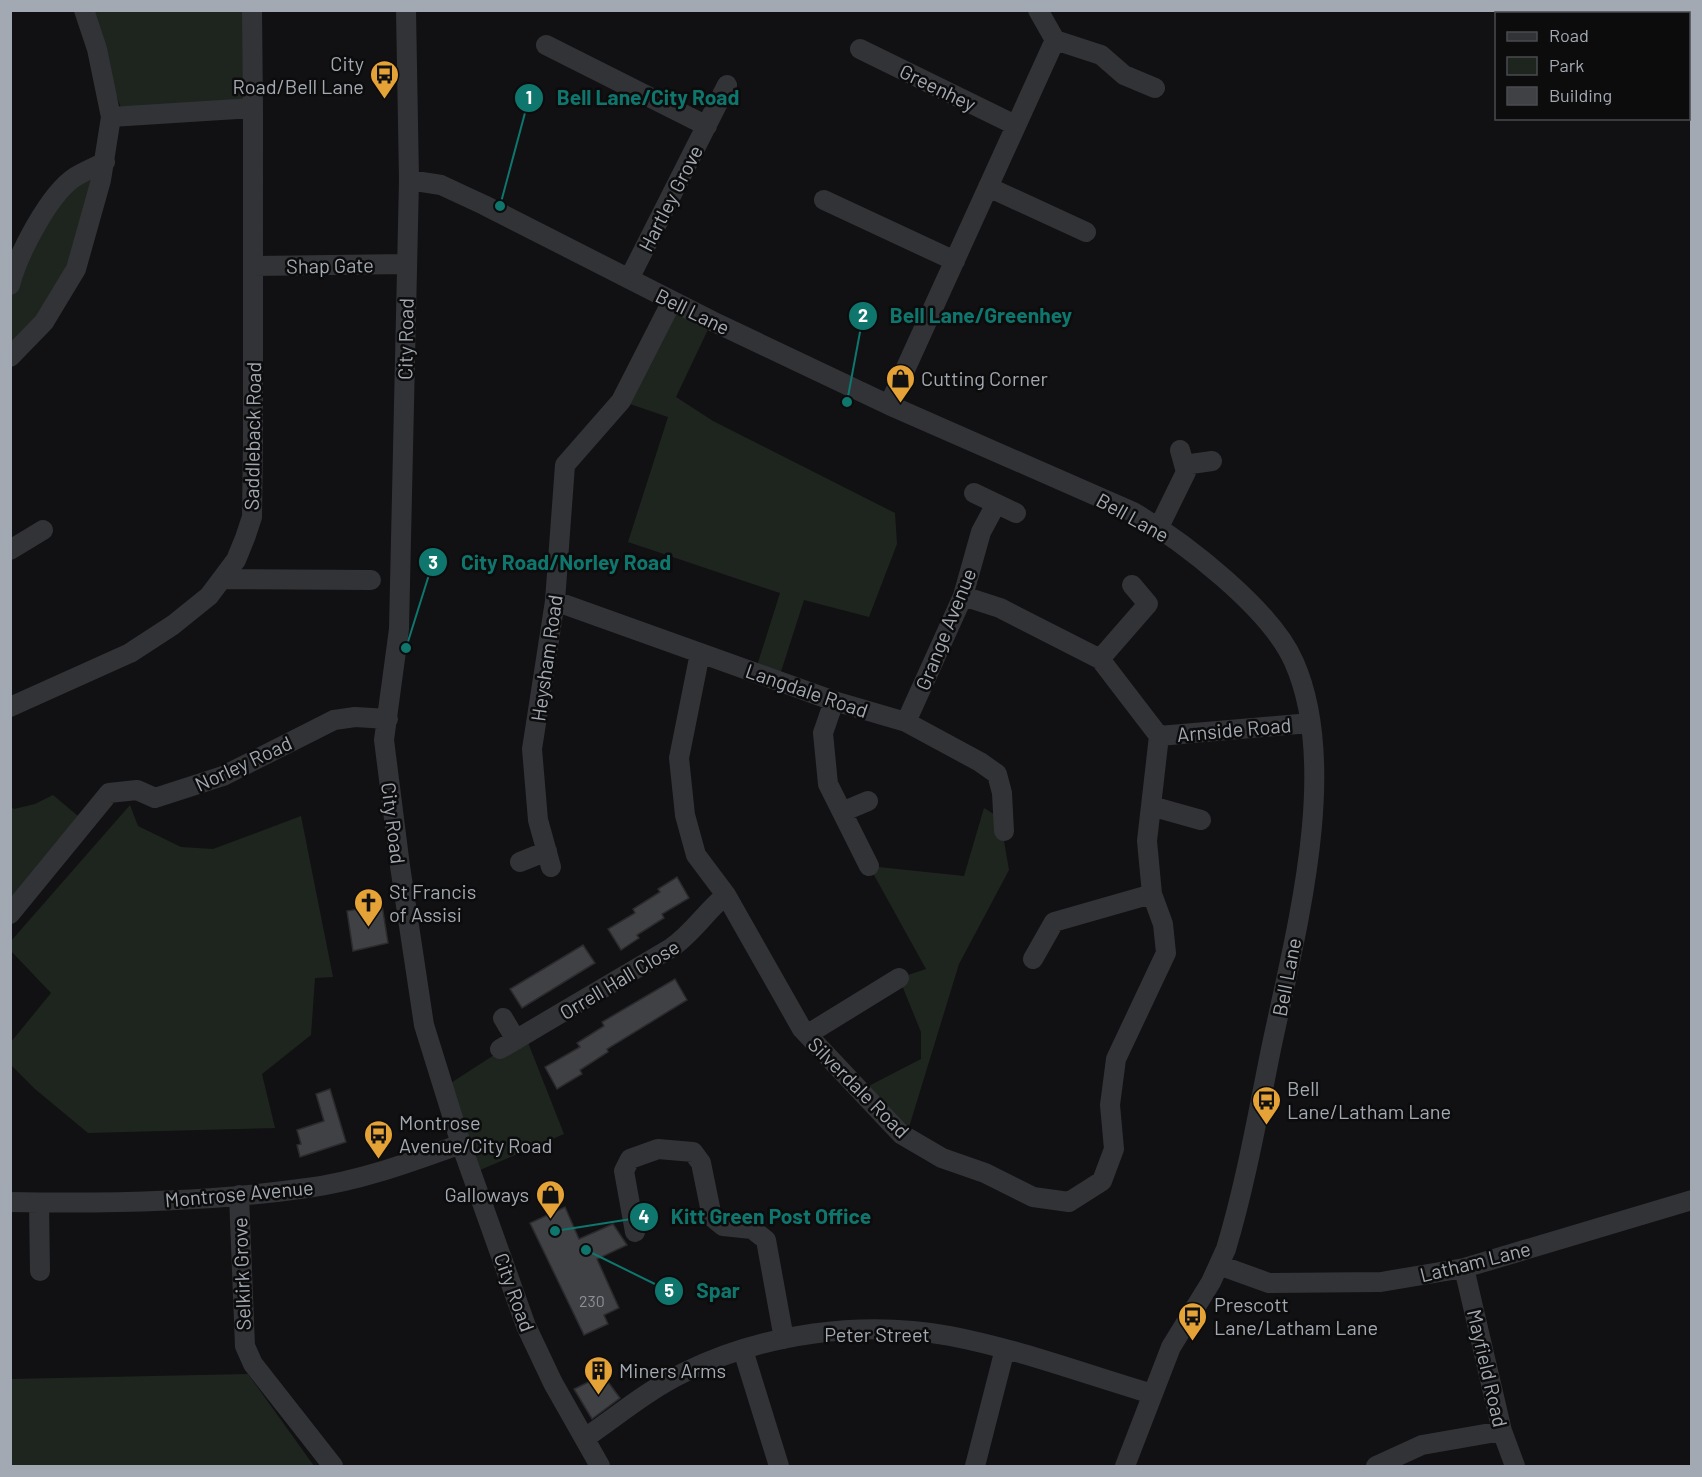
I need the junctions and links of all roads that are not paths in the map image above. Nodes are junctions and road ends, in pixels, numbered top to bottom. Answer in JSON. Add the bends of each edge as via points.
{"nodes":[{"id":1,"x":84,"y":10,"type":"edge"},
{"id":2,"x":252,"y":10,"type":"edge"},
{"id":3,"x":406,"y":10,"type":"edge"},
{"id":4,"x":1038,"y":10,"type":"edge"},
{"id":5,"x":1055,"y":40,"type":"junction"},
{"id":6,"x":546,"y":45,"type":"dead end"},
{"id":7,"x":860,"y":49,"type":"dead end"},
{"id":8,"x":727,"y":84,"type":"dead end"},
{"id":9,"x":1155,"y":88,"type":"dead end"},
{"id":10,"x":253,"y":108,"type":"junction"},
{"id":11,"x":111,"y":117,"type":"junction"},
{"id":12,"x":1015,"y":125,"type":"junction"},
{"id":13,"x":707,"y":126,"type":"junction"},
{"id":14,"x":105,"y":162,"type":"junction"},
{"id":15,"x":409,"y":180,"type":"junction"},
{"id":16,"x":988,"y":187,"type":"junction"},
{"id":17,"x":824,"y":200,"type":"dead end"},
{"id":18,"x":1086,"y":232,"type":"dead end"},
{"id":19,"x":955,"y":261,"type":"junction"},
{"id":20,"x":406,"y":264,"type":"junction"},
{"id":21,"x":253,"y":266,"type":"junction"},
{"id":22,"x":629,"y":279,"type":"junction"},
{"id":23,"x":10,"y":285,"type":"edge"},
{"id":24,"x":672,"y":301,"type":"junction"},
{"id":25,"x":10,"y":357,"type":"edge"},
{"id":26,"x":889,"y":405,"type":"junction"},
{"id":27,"x":1212,"y":461,"type":"dead end"},
{"id":28,"x":974,"y":493,"type":"dead end"},
{"id":29,"x":996,"y":504,"type":"junction"},
{"id":30,"x":1016,"y":513,"type":"dead end"},
{"id":31,"x":1159,"y":527,"type":"junction"},
{"id":32,"x":43,"y":530,"type":"dead end"},
{"id":33,"x":10,"y":550,"type":"edge"},
{"id":34,"x":224,"y":579,"type":"junction"},
{"id":35,"x":371,"y":580,"type":"dead end"},
{"id":36,"x":1132,"y":585,"type":"dead end"},
{"id":37,"x":963,"y":596,"type":"junction"},
{"id":38,"x":555,"y":601,"type":"junction"},
{"id":39,"x":700,"y":653,"type":"junction"},
{"id":40,"x":1100,"y":658,"type":"junction"},
{"id":41,"x":834,"y":701,"type":"junction"},
{"id":42,"x":10,"y":707,"type":"edge"},
{"id":43,"x":388,"y":720,"type":"junction"},
{"id":44,"x":906,"y":722,"type":"junction"},
{"id":45,"x":1310,"y":723,"type":"junction"},
{"id":46,"x":1159,"y":736,"type":"junction"},
{"id":47,"x":868,"y":801,"type":"dead end"},
{"id":48,"x":1150,"y":806,"type":"junction"},
{"id":49,"x":842,"y":812,"type":"junction"},
{"id":50,"x":1201,"y":820,"type":"dead end"},
{"id":51,"x":1004,"y":831,"type":"dead end"},
{"id":52,"x":520,"y":862,"type":"dead end"},
{"id":53,"x":869,"y":866,"type":"dead end"},
{"id":54,"x":1152,"y":894,"type":"junction"},
{"id":55,"x":726,"y":895,"type":"junction"},
{"id":56,"x":10,"y":914,"type":"edge"},
{"id":57,"x":1033,"y":959,"type":"dead end"},
{"id":58,"x":899,"y":978,"type":"dead end"},
{"id":59,"x":503,"y":1018,"type":"dead end"},
{"id":60,"x":808,"y":1035,"type":"junction"},
{"id":61,"x":461,"y":1144,"type":"junction"},
{"id":62,"x":239,"y":1195,"type":"junction"},
{"id":63,"x":1692,"y":1200,"type":"edge"},
{"id":64,"x":10,"y":1202,"type":"edge"},
{"id":65,"x":39,"y":1203,"type":"junction"},
{"id":66,"x":635,"y":1232,"type":"dead end"},
{"id":67,"x":1219,"y":1265,"type":"junction"},
{"id":68,"x":1464,"y":1268,"type":"junction"},
{"id":69,"x":40,"y":1271,"type":"dead end"},
{"id":70,"x":784,"y":1339,"type":"junction"},
{"id":71,"x":1005,"y":1349,"type":"junction"},
{"id":72,"x":743,"y":1350,"type":"junction"},
{"id":73,"x":1152,"y":1394,"type":"junction"},
{"id":74,"x":1502,"y":1431,"type":"junction"},
{"id":75,"x":585,"y":1438,"type":"junction"},
{"id":76,"x":333,"y":1467,"type":"edge"},
{"id":77,"x":600,"y":1467,"type":"edge"},
{"id":78,"x":779,"y":1467,"type":"edge"},
{"id":79,"x":975,"y":1467,"type":"edge"},
{"id":80,"x":1125,"y":1467,"type":"edge"},
{"id":81,"x":1376,"y":1467,"type":"edge"},
{"id":82,"x":1515,"y":1467,"type":"edge"}],
"edges":[{"from":1,"to":11,"type":"street","via":[[97,49]]},
{"from":2,"to":10,"type":"street","name":"Saddleback Road"},
{"from":3,"to":15,"type":"street","name":"City Road"},
{"from":4,"to":5,"type":"street"},
{"from":5,"to":9,"type":"street","via":[[1101,55],[1124,75]]},
{"from":5,"to":12,"type":"street"},
{"from":6,"to":13,"type":"street"},
{"from":7,"to":12,"type":"street","name":"Greenhey"},
{"from":8,"to":13,"type":"street","name":"Hartley Grove"},
{"from":10,"to":11,"type":"street"},
{"from":10,"to":21,"type":"street","name":"Saddleback Road"},
{"from":11,"to":14,"type":"street"},
{"from":12,"to":16,"type":"street"},
{"from":13,"to":22,"type":"street","name":"Hartley Grove"},
{"from":14,"to":23,"type":"street","via":[[73,178],[48,207],[30,234]]},
{"from":14,"to":25,"type":"street","via":[[76,269],[44,322]]},
{"from":15,"to":20,"type":"street","name":"City Road"},
{"from":15,"to":22,"type":"street","name":"Bell Lane","via":[[441,185]]},
{"from":16,"to":18,"type":"street"},
{"from":16,"to":19,"type":"street"},
{"from":17,"to":19,"type":"street"},
{"from":19,"to":26,"type":"street"},
{"from":20,"to":21,"type":"street","name":"Shap Gate"},
{"from":20,"to":43,"type":"street","name":"City Road","via":[[399,629]]},
{"from":21,"to":34,"type":"street","name":"Saddleback Road","via":[[252,517],[236,560]]},
{"from":22,"to":24,"type":"street","name":"Bell Lane"},
{"from":24,"to":26,"type":"street","name":"Bell Lane"},
{"from":24,"to":38,"type":"street","name":"Heysham Road","via":[[621,401],[565,465]]},
{"from":26,"to":31,"type":"street","name":"Bell Lane","via":[[1109,501]]},
{"from":27,"to":31,"type":"street","via":[[1182,458],[1186,472]]},
{"from":28,"to":29,"type":"street"},
{"from":29,"to":30,"type":"street"},
{"from":29,"to":37,"type":"street","name":"Grange Avenue","via":[[981,532]]},
{"from":31,"to":45,"type":"street","name":"Bell Lane","via":[[1226,582],[1277,632],[1295,663]]},
{"from":32,"to":33,"type":"street"},
{"from":34,"to":35,"type":"street"},
{"from":34,"to":42,"type":"street","name":"Saddleback Road","via":[[173,626],[130,653]]},
{"from":36,"to":40,"type":"street","via":[[1148,604]]},
{"from":37,"to":40,"type":"street","via":[[1000,608]]},
{"from":37,"to":44,"type":"street","name":"Grange Avenue"},
{"from":38,"to":39,"type":"street","name":"Langdale Road"},
{"from":38,"to":52,"type":"street","name":"Heysham Road","via":[[532,749],[538,820],[548,859]]},
{"from":39,"to":41,"type":"street","name":"Langdale Road"},
{"from":39,"to":55,"type":"street","name":"Silverdale Road","via":[[679,758],[685,815],[696,855]]},
{"from":40,"to":46,"type":"street"},
{"from":41,"to":44,"type":"street","name":"Langdale Road"},
{"from":41,"to":49,"type":"street","via":[[823,733],[828,784]]},
{"from":43,"to":56,"type":"street","name":"Norley Road","via":[[334,720],[223,776],[154,798],[137,790],[109,793]]},
{"from":43,"to":61,"type":"street","name":"City Road","via":[[384,740],[424,1024]]},
{"from":44,"to":51,"type":"street","name":"Langdale Road","via":[[997,774]]},
{"from":45,"to":46,"type":"street","name":"Arnside Road"},
{"from":45,"to":67,"type":"street","name":"Bell Lane","via":[[1314,791],[1292,952],[1232,1229]]},
{"from":46,"to":48,"type":"street","name":"Silverdale Road"},
{"from":47,"to":49,"type":"street"},
{"from":48,"to":50,"type":"street"},
{"from":48,"to":54,"type":"street","name":"Silverdale Road","via":[[1147,841]]},
{"from":49,"to":53,"type":"street"},
{"from":54,"to":57,"type":"street","via":[[1054,922]]},
{"from":54,"to":60,"type":"street","name":"Silverdale Road","via":[[1163,924],[1166,953],[1116,1059],[1110,1105],[1114,1149],[1102,1181],[1069,1202],[1033,1197],[985,1173],[942,1158],[901,1134]]},
{"from":55,"to":59,"type":"street","name":"Orrell Hall Close","via":[[693,931],[671,948],[508,1045]]},
{"from":55,"to":60,"type":"street","name":"Silverdale Road"},
{"from":58,"to":60,"type":"street"},
{"from":61,"to":62,"type":"street","name":"Montrose Avenue","via":[[361,1177],[308,1188]]},
{"from":61,"to":75,"type":"street","name":"City Road","via":[[526,1326]]},
{"from":62,"to":65,"type":"street","name":"Montrose Avenue"},
{"from":62,"to":76,"type":"street","name":"Selkirk Grove","via":[[245,1346],[253,1364]]},
{"from":63,"to":68,"type":"street","name":"Latham Lane"},
{"from":64,"to":65,"type":"street","name":"Montrose Avenue"},
{"from":65,"to":69,"type":"street"},
{"from":66,"to":70,"type":"street","via":[[624,1171],[630,1159],[658,1149],[693,1152],[701,1163],[712,1217],[723,1226],[752,1229],[765,1240]]},
{"from":67,"to":68,"type":"street","name":"Latham Lane","via":[[1257,1280],[1285,1285],[1381,1282]]},
{"from":67,"to":73,"type":"street","name":"Bell Lane","via":[[1171,1347]]},
{"from":68,"to":74,"type":"street","name":"Mayfield Road"},
{"from":70,"to":71,"type":"street","name":"Peter Street","via":[[852,1330],[888,1331],[948,1336]]},
{"from":70,"to":72,"type":"street","name":"Peter Street"},
{"from":71,"to":73,"type":"street","name":"Peter Street"},
{"from":71,"to":79,"type":"street"},
{"from":72,"to":75,"type":"street","name":"Peter Street","via":[[682,1373]]},
{"from":72,"to":78,"type":"street"},
{"from":73,"to":80,"type":"street","name":"Bell Lane"},
{"from":74,"to":81,"type":"street","via":[[1422,1445]]},
{"from":74,"to":82,"type":"street","name":"Mayfield Road"},
{"from":75,"to":77,"type":"street","name":"City Road"}]}
